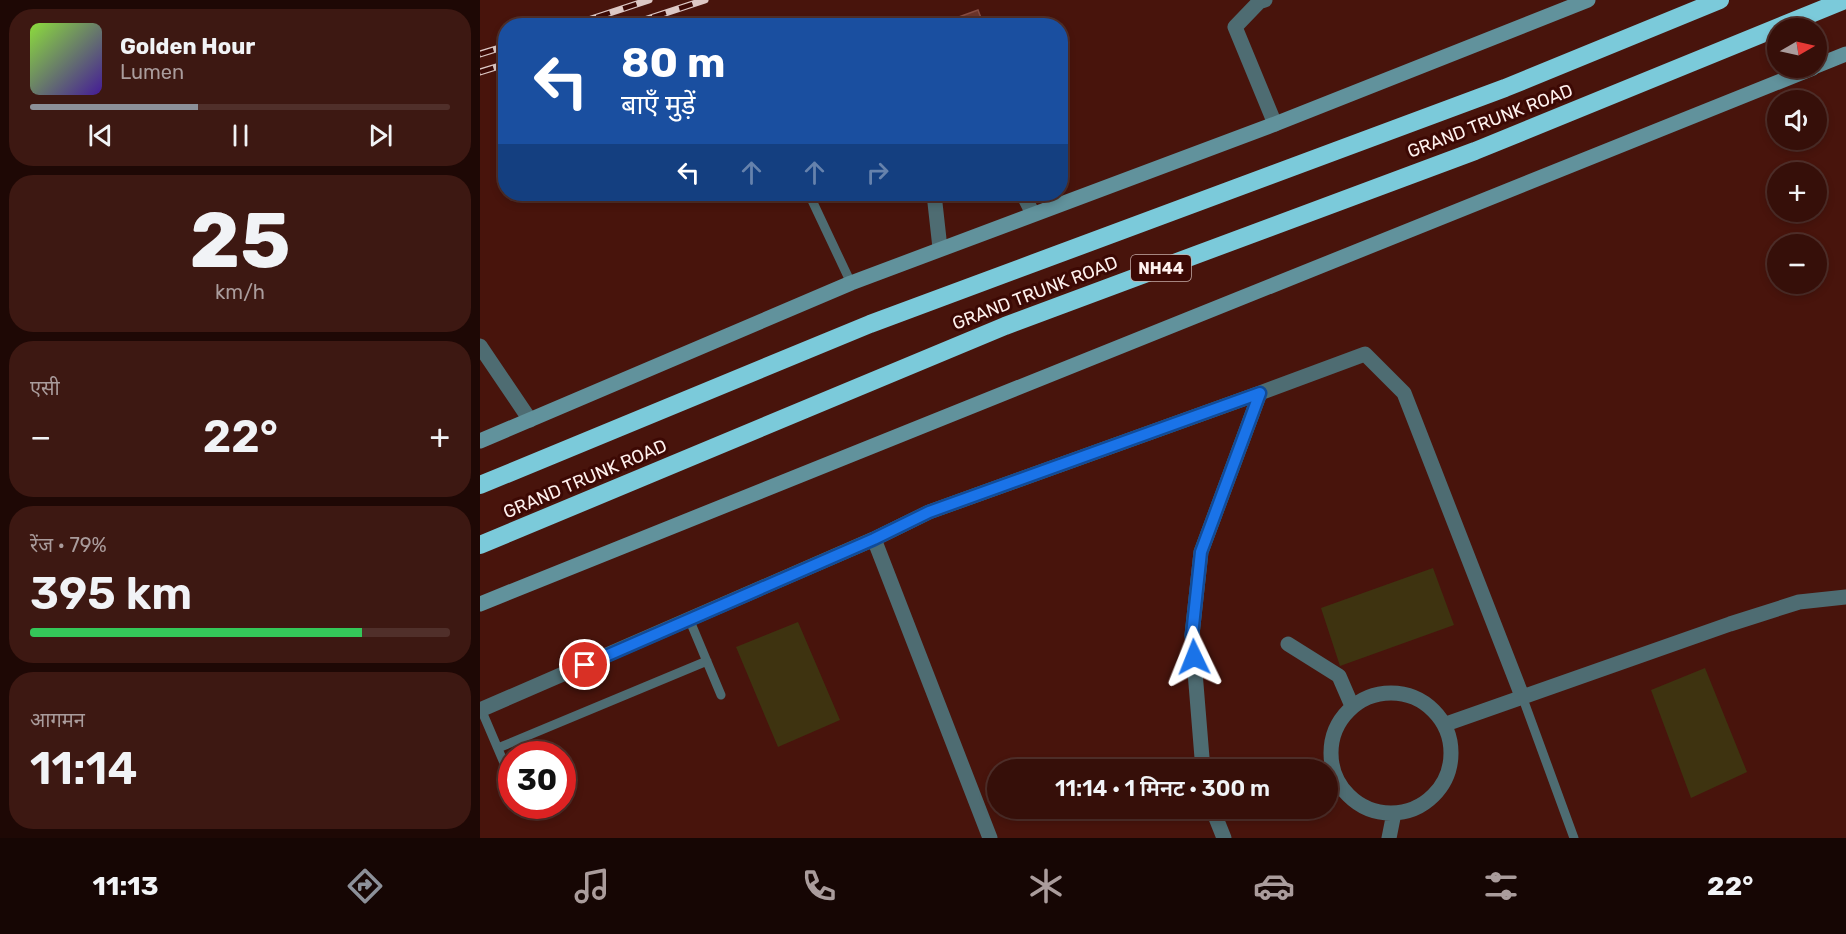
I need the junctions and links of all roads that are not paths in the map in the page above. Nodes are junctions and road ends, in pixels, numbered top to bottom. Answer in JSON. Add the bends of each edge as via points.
{"nodes":[{"id":1,"x":1265,"y":0,"type":"edge"},
{"id":2,"x":1588,"y":0,"type":"edge"},
{"id":3,"x":1720,"y":0,"type":"edge"},
{"id":4,"x":1845,"y":0,"type":"edge"},
{"id":5,"x":1846,"y":54,"type":"edge"},
{"id":6,"x":1827,"y":62,"type":"edge"},
{"id":7,"x":1788,"y":78,"type":"edge"},
{"id":8,"x":1275,"y":124,"type":"junction"},
{"id":9,"x":812,"y":201,"type":"edge"},
{"id":10,"x":935,"y":201,"type":"edge"},
{"id":11,"x":1026,"y":201,"type":"edge"},
{"id":12,"x":1068,"y":201,"type":"edge"},
{"id":13,"x":1068,"y":201,"type":"edge"},
{"id":14,"x":1033,"y":214,"type":"junction"},
{"id":15,"x":940,"y":248,"type":"junction"},
{"id":16,"x":850,"y":283,"type":"junction"},
{"id":17,"x":480,"y":346,"type":"edge"},
{"id":18,"x":1260,"y":393,"type":"junction"},
{"id":19,"x":530,"y":420,"type":"junction"},
{"id":20,"x":480,"y":441,"type":"edge"},
{"id":21,"x":480,"y":485,"type":"edge"},
{"id":22,"x":874,"y":539,"type":"junction"},
{"id":23,"x":480,"y":546,"type":"edge"},
{"id":24,"x":1846,"y":597,"type":"edge"},
{"id":25,"x":480,"y":604,"type":"edge"},
{"id":26,"x":690,"y":621,"type":"junction"},
{"id":27,"x":1288,"y":644,"type":"dead end"},
{"id":28,"x":707,"y":661,"type":"junction"},
{"id":29,"x":721,"y":695,"type":"dead end"},
{"id":30,"x":1522,"y":696,"type":"junction"},
{"id":31,"x":1352,"y":706,"type":"junction"},
{"id":32,"x":480,"y":710,"type":"edge"},
{"id":33,"x":1446,"y":724,"type":"junction"},
{"id":34,"x":515,"y":741,"type":"edge"},
{"id":35,"x":498,"y":748,"type":"edge"},
{"id":36,"x":1202,"y":759,"type":"edge"},
{"id":37,"x":1394,"y":813,"type":"junction"},
{"id":38,"x":1216,"y":819,"type":"edge"},
{"id":39,"x":990,"y":838,"type":"edge"},
{"id":40,"x":1224,"y":838,"type":"edge"},
{"id":41,"x":1389,"y":838,"type":"edge"},
{"id":42,"x":1574,"y":838,"type":"edge"}],
"edges":[{"from":1,"to":8,"type":"street","via":[[1235,27]]},
{"from":2,"to":8,"type":"street"},
{"from":3,"to":21,"type":"highway","name":"GRAND TRUNK ROAD","number":"NH44","via":[[1505,88],[870,324]]},
{"from":4,"to":23,"type":"highway","name":"GRAND TRUNK ROAD","number":"NH44","via":[[1475,151],[1005,326]]},
{"from":5,"to":6,"type":"street"},
{"from":7,"to":25,"type":"street"},
{"from":8,"to":13,"type":"street"},
{"from":9,"to":16,"type":"lane"},
{"from":10,"to":15,"type":"street"},
{"from":11,"to":14,"type":"street"},
{"from":12,"to":14,"type":"street"},
{"from":14,"to":15,"type":"street"},
{"from":15,"to":16,"type":"street"},
{"from":16,"to":19,"type":"street"},
{"from":17,"to":19,"type":"street"},
{"from":18,"to":22,"type":"street","via":[[929,512]]},
{"from":18,"to":30,"type":"street","via":[[1365,354],[1404,393]]},
{"from":18,"to":36,"type":"street","via":[[1201,552],[1192,635]]},
{"from":19,"to":20,"type":"street"},
{"from":22,"to":26,"type":"street"},
{"from":22,"to":39,"type":"street"},
{"from":24,"to":30,"type":"street","via":[[1799,602]]},
{"from":26,"to":28,"type":"lane"},
{"from":26,"to":32,"type":"street"},
{"from":27,"to":31,"type":"street","via":[[1339,676]]},
{"from":28,"to":29,"type":"lane"},
{"from":28,"to":34,"type":"lane"},
{"from":30,"to":33,"type":"street"},
{"from":30,"to":42,"type":"lane"},
{"from":31,"to":33,"type":"street","via":[[1365,698],[1399,692],[1431,707]]},
{"from":31,"to":37,"type":"street","via":[[1338,722],[1332,739],[1330,758],[1335,776],[1344,792],[1359,804],[1376,812]]},
{"from":32,"to":35,"type":"lane"},
{"from":33,"to":37,"type":"street","via":[[1451,760],[1444,781],[1432,797],[1414,809]]},
{"from":37,"to":41,"type":"street"},
{"from":38,"to":40,"type":"street"}]}
